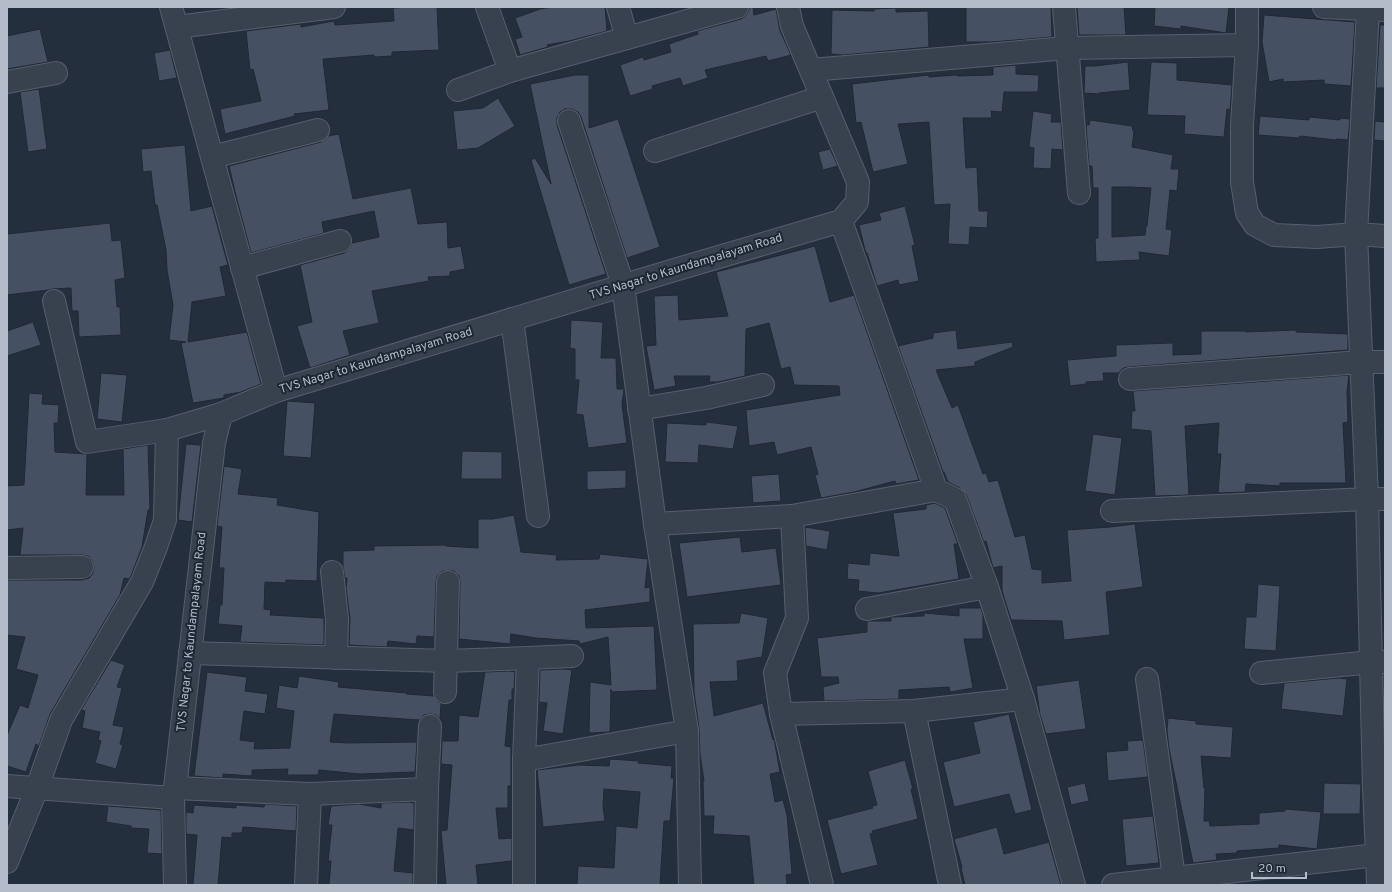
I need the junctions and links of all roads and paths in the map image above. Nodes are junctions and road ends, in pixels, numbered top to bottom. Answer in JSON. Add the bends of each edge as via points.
{"nodes":[{"id":1,"x":334,"y":7,"type":"edge"},
{"id":2,"x":487,"y":7,"type":"edge"},
{"id":3,"x":618,"y":7,"type":"edge"},
{"id":4,"x":737,"y":7,"type":"edge"},
{"id":5,"x":788,"y":7,"type":"edge"},
{"id":6,"x":1064,"y":7,"type":"edge"},
{"id":7,"x":1247,"y":7,"type":"edge"},
{"id":8,"x":1324,"y":7,"type":"edge"},
{"id":9,"x":1376,"y":10,"type":"edge"},
{"id":10,"x":174,"y":17,"type":"edge"},
{"id":11,"x":627,"y":38,"type":"junction"},
{"id":12,"x":1247,"y":45,"type":"junction"},
{"id":13,"x":1067,"y":48,"type":"junction"},
{"id":14,"x":811,"y":70,"type":"junction"},
{"id":15,"x":510,"y":71,"type":"junction"},
{"id":16,"x":56,"y":73,"type":"dead end"},
{"id":17,"x":7,"y":82,"type":"edge"},
{"id":18,"x":458,"y":90,"type":"dead end"},
{"id":19,"x":822,"y":97,"type":"junction"},
{"id":20,"x":569,"y":121,"type":"dead end"},
{"id":21,"x":318,"y":130,"type":"dead end"},
{"id":22,"x":655,"y":151,"type":"dead end"},
{"id":23,"x":212,"y":157,"type":"junction"},
{"id":24,"x":1079,"y":193,"type":"dead end"},
{"id":25,"x":841,"y":221,"type":"junction"},
{"id":26,"x":1356,"y":234,"type":"junction"},
{"id":27,"x":1385,"y":236,"type":"edge"},
{"id":28,"x":340,"y":241,"type":"dead end"},
{"id":29,"x":242,"y":268,"type":"junction"},
{"id":30,"x":623,"y":285,"type":"junction"},
{"id":31,"x":54,"y":301,"type":"dead end"},
{"id":32,"x":512,"y":319,"type":"junction"},
{"id":33,"x":1361,"y":362,"type":"junction"},
{"id":34,"x":1385,"y":362,"type":"edge"},
{"id":35,"x":1130,"y":379,"type":"dead end"},
{"id":36,"x":763,"y":386,"type":"dead end"},
{"id":37,"x":276,"y":391,"type":"junction"},
{"id":38,"x":639,"y":409,"type":"junction"},
{"id":39,"x":221,"y":414,"type":"junction"},
{"id":40,"x":167,"y":430,"type":"junction"},
{"id":41,"x":936,"y":490,"type":"junction"},
{"id":42,"x":1376,"y":499,"type":"edge"},
{"id":43,"x":1112,"y":511,"type":"dead end"},
{"id":44,"x":538,"y":516,"type":"dead end"},
{"id":45,"x":792,"y":516,"type":"junction"},
{"id":46,"x":655,"y":524,"type":"junction"},
{"id":47,"x":82,"y":567,"type":"dead end"},
{"id":48,"x":7,"y":568,"type":"edge"},
{"id":49,"x":332,"y":572,"type":"dead end"},
{"id":50,"x":448,"y":582,"type":"dead end"},
{"id":51,"x":987,"y":587,"type":"junction"},
{"id":52,"x":867,"y":609,"type":"dead end"},
{"id":53,"x":190,"y":653,"type":"junction"},
{"id":54,"x":572,"y":656,"type":"dead end"},
{"id":55,"x":336,"y":658,"type":"junction"},
{"id":56,"x":528,"y":658,"type":"junction"},
{"id":57,"x":446,"y":661,"type":"junction"},
{"id":58,"x":1378,"y":662,"type":"edge"},
{"id":59,"x":1261,"y":673,"type":"dead end"},
{"id":60,"x":1147,"y":679,"type":"dead end"},
{"id":61,"x":445,"y":692,"type":"dead end"},
{"id":62,"x":1023,"y":699,"type":"junction"},
{"id":63,"x":914,"y":711,"type":"junction"},
{"id":64,"x":781,"y":714,"type":"junction"},
{"id":65,"x":430,"y":726,"type":"dead end"},
{"id":66,"x":687,"y":731,"type":"junction"},
{"id":67,"x":524,"y":760,"type":"junction"},
{"id":68,"x":7,"y":786,"type":"edge"},
{"id":69,"x":37,"y":788,"type":"junction"},
{"id":70,"x":427,"y":788,"type":"junction"},
{"id":71,"x":1380,"y":788,"type":"edge"},
{"id":72,"x":174,"y":793,"type":"junction"},
{"id":73,"x":310,"y":794,"type":"junction"},
{"id":74,"x":1377,"y":855,"type":"junction"},
{"id":75,"x":7,"y":862,"type":"edge"},
{"id":76,"x":1174,"y":878,"type":"junction"},
{"id":77,"x":175,"y":885,"type":"edge"},
{"id":78,"x":306,"y":885,"type":"edge"},
{"id":79,"x":425,"y":885,"type":"edge"},
{"id":80,"x":524,"y":885,"type":"edge"},
{"id":81,"x":690,"y":885,"type":"edge"},
{"id":82,"x":822,"y":885,"type":"edge"},
{"id":83,"x":950,"y":885,"type":"edge"},
{"id":84,"x":1074,"y":885,"type":"edge"},
{"id":85,"x":1113,"y":885,"type":"edge"},
{"id":86,"x":1378,"y":885,"type":"edge"}],
"edges":[{"from":1,"to":10,"type":"street"},
{"from":2,"to":15,"type":"street"},
{"from":3,"to":11,"type":"street"},
{"from":4,"to":11,"type":"street"},
{"from":5,"to":14,"type":"street","via":[[792,26]]},
{"from":6,"to":13,"type":"street"},
{"from":7,"to":12,"type":"street"},
{"from":8,"to":9,"type":"street"},
{"from":9,"to":26,"type":"street"},
{"from":10,"to":23,"type":"street"},
{"from":11,"to":15,"type":"street"},
{"from":12,"to":13,"type":"street"},
{"from":12,"to":26,"type":"street","via":[[1242,125],[1242,182],[1246,213],[1255,225],[1274,235],[1317,237]]},
{"from":13,"to":14,"type":"street"},
{"from":13,"to":24,"type":"street"},
{"from":14,"to":19,"type":"street"},
{"from":15,"to":18,"type":"street"},
{"from":16,"to":17,"type":"street"},
{"from":19,"to":22,"type":"street"},
{"from":19,"to":25,"type":"street","via":[[858,182],[857,202]]},
{"from":20,"to":30,"type":"street"},
{"from":21,"to":23,"type":"street"},
{"from":23,"to":29,"type":"street"},
{"from":25,"to":30,"type":"street","name":"TVS Nagar to Kaundampalayam Road"},
{"from":25,"to":41,"type":"street"},
{"from":26,"to":27,"type":"street"},
{"from":26,"to":33,"type":"street"},
{"from":28,"to":29,"type":"street"},
{"from":29,"to":37,"type":"street"},
{"from":30,"to":32,"type":"street","name":"TVS Nagar to Kaundampalayam Road"},
{"from":30,"to":38,"type":"street"},
{"from":31,"to":40,"type":"street","via":[[87,442]]},
{"from":32,"to":37,"type":"street","name":"TVS Nagar to Kaundampalayam Road"},
{"from":32,"to":44,"type":"street"},
{"from":33,"to":34,"type":"street"},
{"from":33,"to":35,"type":"street"},
{"from":33,"to":42,"type":"street"},
{"from":36,"to":38,"type":"street"},
{"from":37,"to":39,"type":"street","name":"TVS Nagar to Kaundampalayam Road"},
{"from":38,"to":46,"type":"street"},
{"from":39,"to":40,"type":"street"},
{"from":39,"to":53,"type":"street","name":"TVS Nagar to Kaundampalayam Road","via":[[214,442]]},
{"from":40,"to":69,"type":"street","via":[[165,520],[156,547],[142,582],[61,720]]},
{"from":41,"to":45,"type":"street"},
{"from":41,"to":51,"type":"street","via":[[955,499]]},
{"from":42,"to":43,"type":"street"},
{"from":42,"to":58,"type":"street"},
{"from":45,"to":46,"type":"street"},
{"from":45,"to":64,"type":"street","via":[[797,618],[776,673]]},
{"from":46,"to":66,"type":"street"},
{"from":47,"to":48,"type":"street"},
{"from":49,"to":55,"type":"street","via":[[337,619]]},
{"from":50,"to":57,"type":"street"},
{"from":51,"to":52,"type":"street"},
{"from":51,"to":62,"type":"street"},
{"from":53,"to":55,"type":"street"},
{"from":53,"to":72,"type":"street","name":"TVS Nagar to Kaundampalayam Road"},
{"from":54,"to":56,"type":"street"},
{"from":55,"to":57,"type":"street"},
{"from":56,"to":57,"type":"street"},
{"from":56,"to":67,"type":"street"},
{"from":57,"to":61,"type":"street"},
{"from":58,"to":59,"type":"street"},
{"from":58,"to":71,"type":"street"},
{"from":60,"to":76,"type":"street"},
{"from":62,"to":63,"type":"street"},
{"from":62,"to":84,"type":"street"},
{"from":63,"to":64,"type":"street"},
{"from":63,"to":83,"type":"street"},
{"from":64,"to":82,"type":"street"},
{"from":65,"to":70,"type":"street"},
{"from":66,"to":67,"type":"street"},
{"from":66,"to":81,"type":"street"},
{"from":67,"to":80,"type":"street"},
{"from":68,"to":69,"type":"street"},
{"from":69,"to":72,"type":"street"},
{"from":69,"to":75,"type":"street"},
{"from":70,"to":73,"type":"street"},
{"from":70,"to":79,"type":"street"},
{"from":71,"to":74,"type":"street"},
{"from":72,"to":73,"type":"street"},
{"from":72,"to":77,"type":"street","name":"TVS Nagar to Kaundampalayam Road"},
{"from":73,"to":78,"type":"street"},
{"from":74,"to":76,"type":"street"},
{"from":74,"to":86,"type":"street"},
{"from":76,"to":85,"type":"street"}]}
